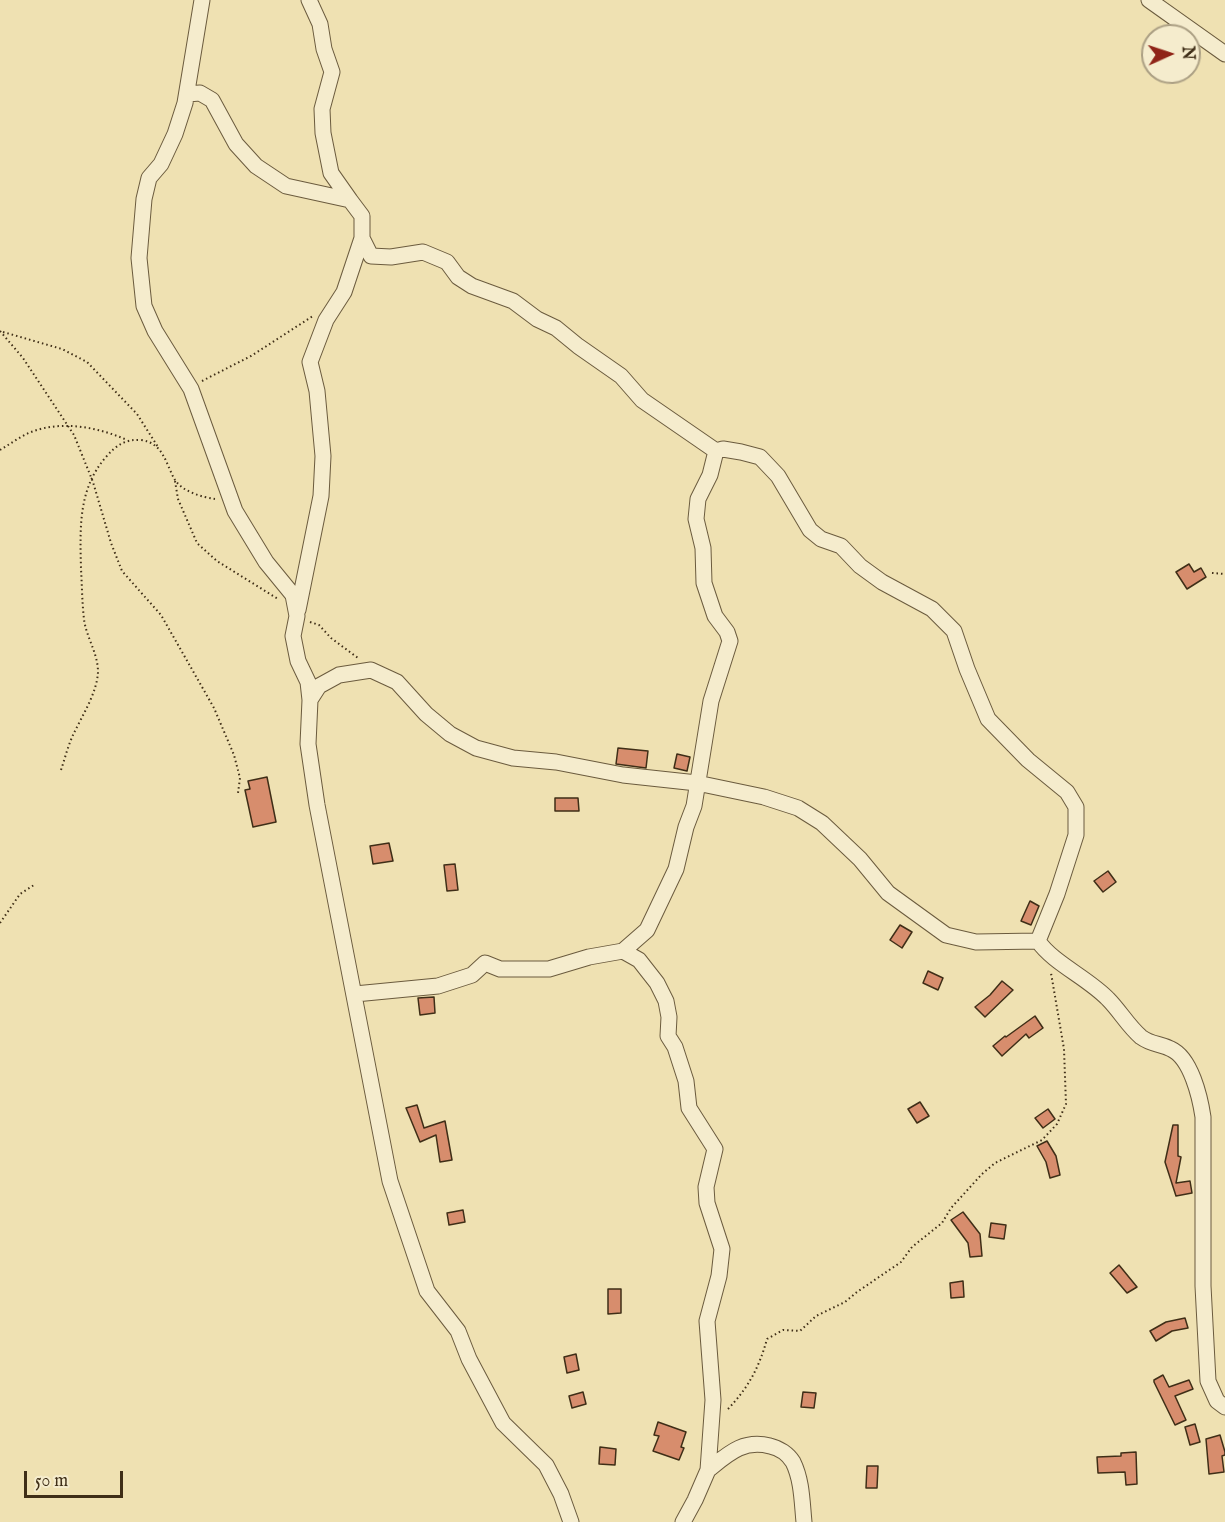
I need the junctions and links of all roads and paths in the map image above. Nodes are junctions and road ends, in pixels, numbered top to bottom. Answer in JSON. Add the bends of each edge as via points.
{"nodes":[{"id":1,"x":202,"y":0,"type":"edge"},
{"id":2,"x":309,"y":0,"type":"edge"},
{"id":3,"x":1149,"y":0,"type":"edge"},
{"id":4,"x":1225,"y":54,"type":"edge"},
{"id":5,"x":187,"y":94,"type":"junction"},
{"id":6,"x":350,"y":200,"type":"junction"},
{"id":7,"x":362,"y":237,"type":"junction"},
{"id":8,"x":321,"y":312,"type":"dead end"},
{"id":9,"x":1,"y":332,"type":"edge"},
{"id":10,"x":192,"y":388,"type":"junction"},
{"id":11,"x":68,"y":425,"type":"junction"},
{"id":12,"x":127,"y":440,"type":"junction"},
{"id":13,"x":0,"y":450,"type":"edge"},
{"id":14,"x":160,"y":450,"type":"junction"},
{"id":15,"x":716,"y":451,"type":"junction"},
{"id":16,"x":175,"y":480,"type":"junction"},
{"id":17,"x":216,"y":500,"type":"dead end"},
{"id":18,"x":1212,"y":573,"type":"dead end"},
{"id":19,"x":1225,"y":574,"type":"edge"},
{"id":20,"x":280,"y":600,"type":"dead end"},
{"id":21,"x":297,"y":616,"type":"junction"},
{"id":22,"x":371,"y":670,"type":"junction"},
{"id":23,"x":310,"y":700,"type":"junction"},
{"id":24,"x":61,"y":770,"type":"dead end"},
{"id":25,"x":697,"y":783,"type":"junction"},
{"id":26,"x":238,"y":793,"type":"dead end"},
{"id":27,"x":34,"y":885,"type":"dead end"},
{"id":28,"x":0,"y":923,"type":"edge"},
{"id":29,"x":1041,"y":946,"type":"junction"},
{"id":30,"x":623,"y":951,"type":"junction"},
{"id":31,"x":355,"y":994,"type":"junction"},
{"id":32,"x":1225,"y":1407,"type":"edge"},
{"id":33,"x":726,"y":1411,"type":"dead end"},
{"id":34,"x":708,"y":1470,"type":"junction"},
{"id":35,"x":571,"y":1522,"type":"edge"},
{"id":36,"x":683,"y":1522,"type":"edge"},
{"id":37,"x":804,"y":1522,"type":"edge"}],
"edges":[{"from":1,"to":5,"type":"street"},
{"from":2,"to":6,"type":"street","via":[[320,24],[332,72],[322,109],[322,133],[331,172]]},
{"from":3,"to":4,"type":"street"},
{"from":5,"to":6,"type":"street","via":[[200,93],[212,100],[236,144],[256,166],[286,186]]},
{"from":5,"to":10,"type":"street","via":[[175,134],[149,178],[139,258],[144,306],[155,331]]},
{"from":6,"to":7,"type":"street","via":[[362,216]]},
{"from":7,"to":15,"type":"street","via":[[371,256],[423,252],[447,262],[458,277],[472,286],[513,301],[600,360],[642,400]]},
{"from":7,"to":21,"type":"street","via":[[344,292],[326,320],[310,362],[323,456],[321,496]]},
{"from":8,"to":10,"type":"path"},
{"from":9,"to":11,"type":"path"},
{"from":9,"to":14,"type":"path","via":[[62,349],[87,362],[137,414]]},
{"from":10,"to":21,"type":"street","via":[[235,511],[266,562],[293,595]]},
{"from":11,"to":12,"type":"path"},
{"from":11,"to":13,"type":"path","via":[[38,429]]},
{"from":11,"to":26,"type":"path","via":[[93,482],[122,572],[161,615],[214,708],[234,755],[240,778]]},
{"from":12,"to":14,"type":"path","via":[[144,440]]},
{"from":12,"to":24,"type":"path","via":[[113,448],[95,469],[85,493],[80,518],[84,621],[98,673]]},
{"from":14,"to":16,"type":"path"},
{"from":15,"to":25,"type":"street","via":[[698,499],[696,519],[703,548],[704,583],[715,616],[730,641],[711,701]]},
{"from":15,"to":29,"type":"street","via":[[760,457],[778,476],[810,530],[841,546],[882,582],[932,609],[954,631],[988,719],[1066,792],[1076,807],[1076,835]]},
{"from":16,"to":17,"type":"path","via":[[191,493]]},
{"from":16,"to":20,"type":"path","via":[[178,499],[197,543],[217,561]]},
{"from":18,"to":19,"type":"path"},
{"from":21,"to":22,"type":"path","via":[[319,625]]},
{"from":21,"to":23,"type":"street","via":[[293,636]]},
{"from":22,"to":23,"type":"street","via":[[339,675],[319,686]]},
{"from":22,"to":25,"type":"street","via":[[397,682],[450,735],[476,748],[513,758]]},
{"from":23,"to":31,"type":"street","via":[[308,744],[317,805]]},
{"from":25,"to":29,"type":"street","via":[[764,797],[798,808],[822,822],[888,893],[946,935],[976,942]]},
{"from":25,"to":30,"type":"street","via":[[676,869],[646,930]]},
{"from":27,"to":28,"type":"path","via":[[20,894]]},
{"from":29,"to":32,"type":"street","via":[[1107,998],[1135,1032],[1184,1059],[1190,1073],[1203,1117],[1203,1286],[1208,1381],[1217,1401]]},
{"from":29,"to":33,"type":"path","via":[[1052,978],[1064,1049],[1066,1104],[1057,1124],[1042,1140],[995,1163],[982,1174],[942,1223],[912,1247],[901,1262],[845,1302],[816,1316],[800,1331],[783,1330],[766,1339],[761,1362]]},
{"from":30,"to":31,"type":"street","via":[[549,969],[500,969],[485,963],[472,975],[438,986]]},
{"from":30,"to":34,"type":"street","via":[[639,960],[666,1001],[668,1036],[686,1081],[689,1108],[715,1149],[706,1187],[722,1249],[707,1321],[712,1400]]},
{"from":31,"to":35,"type":"street","via":[[390,1181],[427,1291],[458,1331],[503,1423],[546,1465]]},
{"from":34,"to":36,"type":"street"},
{"from":34,"to":37,"type":"street","via":[[742,1446],[758,1443],[779,1448],[792,1460],[800,1484]]}]}
